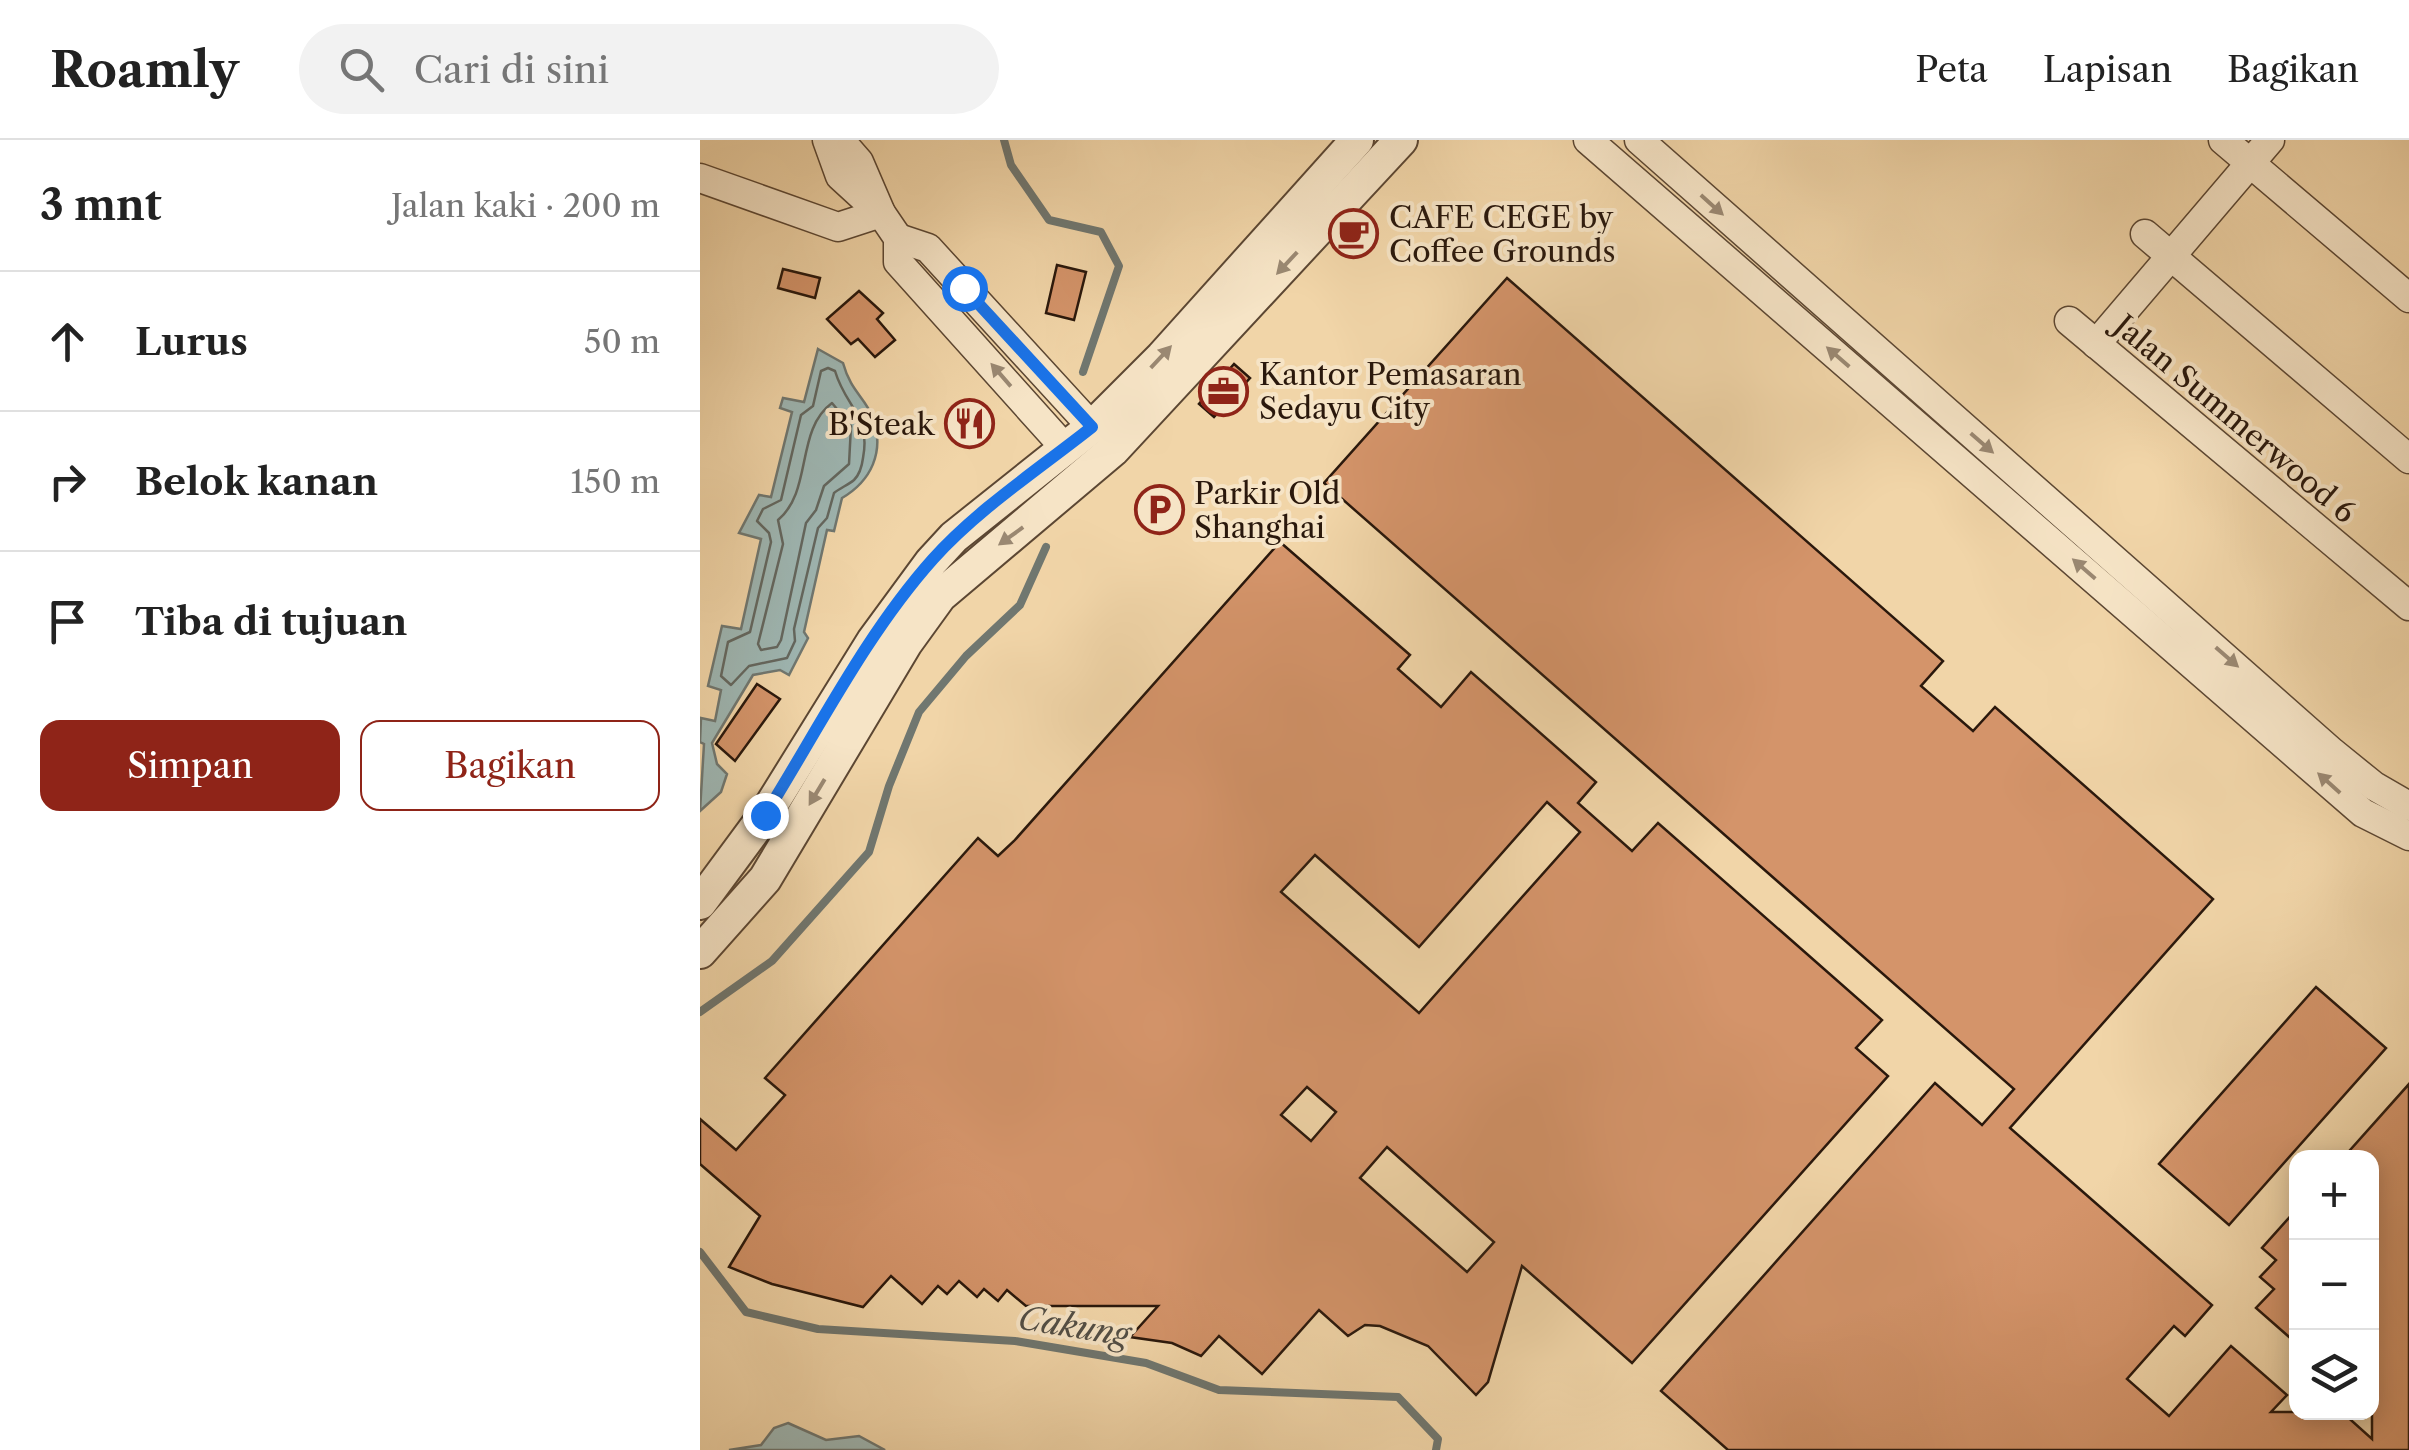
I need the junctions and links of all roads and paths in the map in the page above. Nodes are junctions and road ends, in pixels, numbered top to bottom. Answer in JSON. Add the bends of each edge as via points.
{"nodes":[{"id":1,"x":827,"y":140,"type":"edge"},
{"id":2,"x":840,"y":140,"type":"edge"},
{"id":3,"x":1357,"y":140,"type":"edge"},
{"id":4,"x":1401,"y":140,"type":"edge"},
{"id":5,"x":1588,"y":140,"type":"edge"},
{"id":6,"x":1639,"y":140,"type":"edge"},
{"id":7,"x":2223,"y":140,"type":"edge"},
{"id":8,"x":2270,"y":140,"type":"edge"},
{"id":9,"x":2250,"y":163,"type":"junction"},
{"id":10,"x":700,"y":178,"type":"edge"},
{"id":11,"x":881,"y":213,"type":"junction"},
{"id":12,"x":2145,"y":234,"type":"dead end"},
{"id":13,"x":898,"y":238,"type":"junction"},
{"id":14,"x":2171,"y":256,"type":"junction"},
{"id":15,"x":2409,"y":298,"type":"edge"},
{"id":16,"x":2069,"y":321,"type":"dead end"},
{"id":17,"x":2096,"y":344,"type":"junction"},
{"id":18,"x":1943,"y":409,"type":"junction"},
{"id":19,"x":1926,"y":432,"type":"junction"},
{"id":20,"x":1103,"y":438,"type":"junction"},
{"id":21,"x":2409,"y":459,"type":"edge"},
{"id":22,"x":1076,"y":461,"type":"junction"},
{"id":23,"x":2407,"y":605,"type":"edge"},
{"id":24,"x":2409,"y":806,"type":"edge"},
{"id":25,"x":2409,"y":836,"type":"edge"},
{"id":26,"x":700,"y":903,"type":"edge"},
{"id":27,"x":700,"y":952,"type":"edge"}],
"edges":[{"from":1,"to":11,"type":"street","via":[[840,176]]},
{"from":2,"to":11,"type":"street","via":[[860,162]]},
{"from":20,"to":3,"type":"street","one_way":true,"via":[[1162,357]]},
{"from":4,"to":20,"type":"street","one_way":true},
{"from":19,"to":5,"type":"street","one_way":true},
{"from":6,"to":18,"type":"street","one_way":true},
{"from":7,"to":9,"type":"street"},
{"from":8,"to":9,"type":"street"},
{"from":9,"to":14,"type":"street"},
{"from":9,"to":15,"type":"street"},
{"from":10,"to":11,"type":"street","via":[[838,227]]},
{"from":11,"to":13,"type":"street"},
{"from":12,"to":14,"type":"street"},
{"from":13,"to":20,"type":"street","via":[[928,248]]},
{"from":22,"to":13,"type":"street","one_way":true,"via":[[898,262]]},
{"from":14,"to":17,"type":"street"},
{"from":14,"to":21,"type":"street"},
{"from":16,"to":17,"type":"street","name":"Jalan Summerwood 6"},
{"from":17,"to":23,"type":"street","name":"Jalan Summerwood 6"},
{"from":18,"to":19,"type":"street"},
{"from":18,"to":24,"type":"street","one_way":true,"via":[[2332,752]]},
{"from":25,"to":19,"type":"street","one_way":true,"via":[[2363,814]]},
{"from":20,"to":22,"type":"street"},
{"from":22,"to":26,"type":"street","via":[[954,537],[931,562]]},
{"from":22,"to":27,"type":"street","one_way":true,"via":[[940,596],[765,879]]}]}
